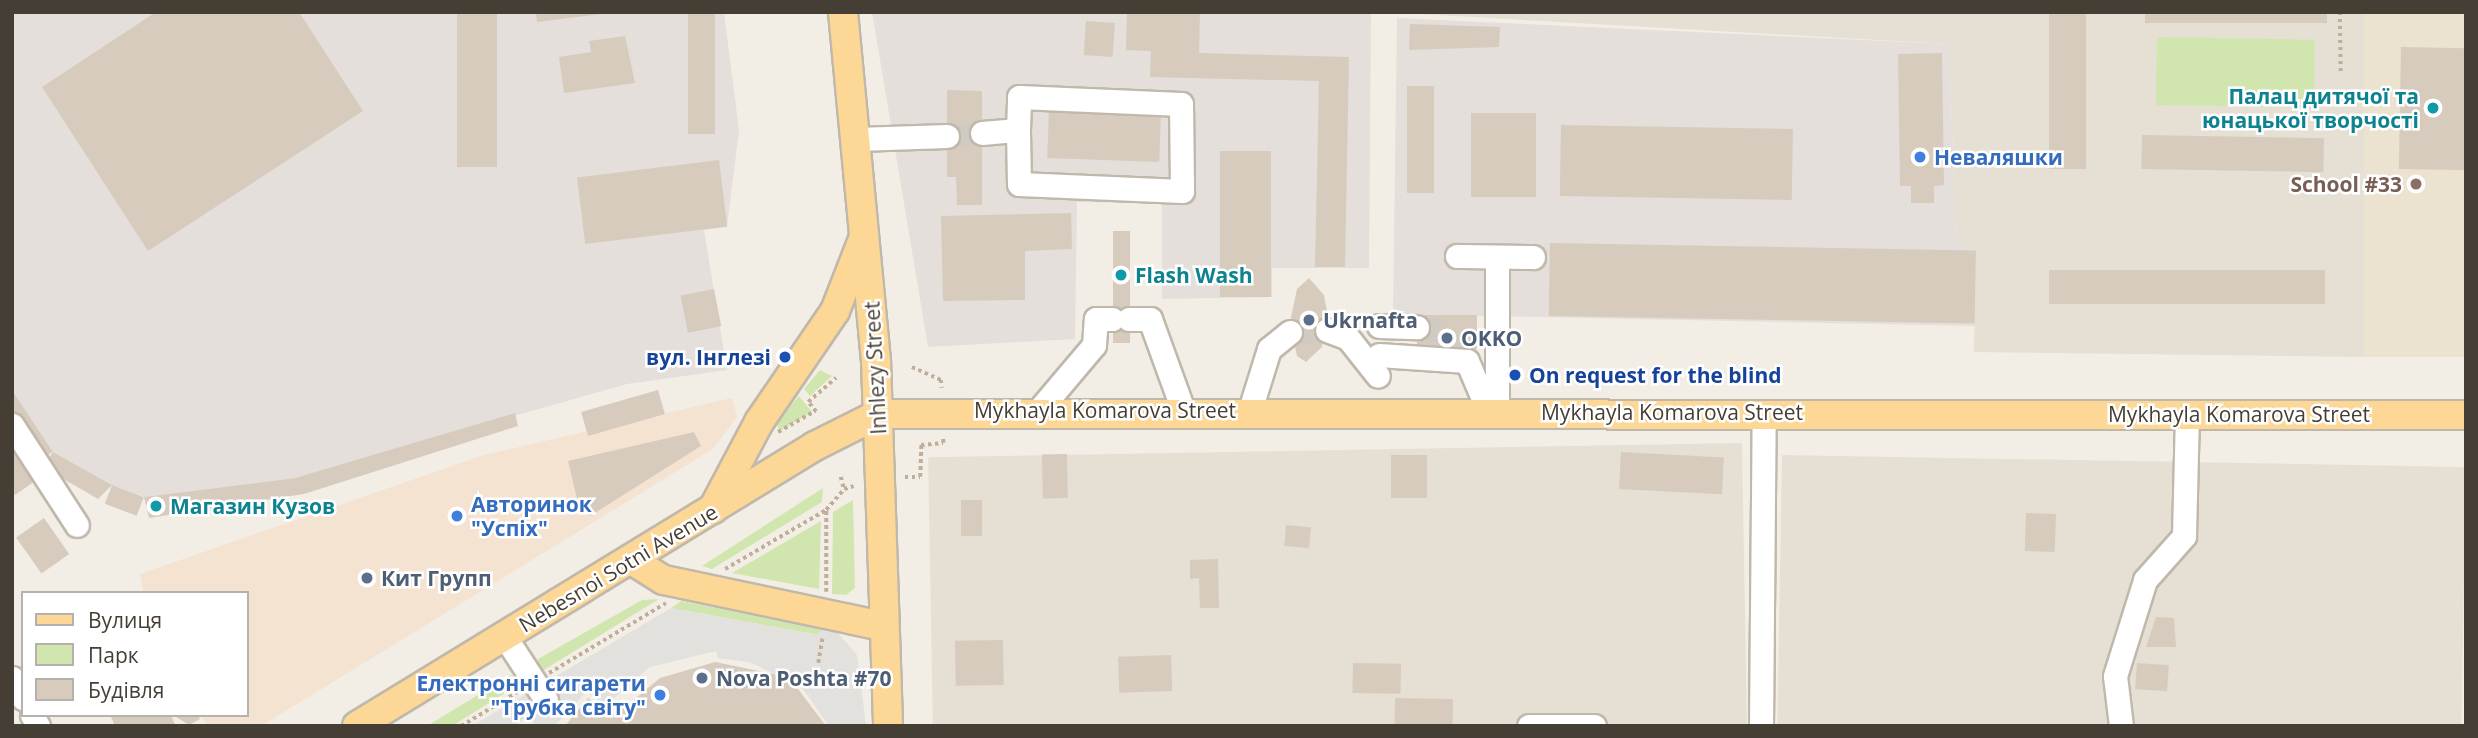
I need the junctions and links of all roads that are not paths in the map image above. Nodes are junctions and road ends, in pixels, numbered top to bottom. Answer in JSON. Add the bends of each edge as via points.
{"nodes":[{"id":1,"x":843,"y":12,"type":"edge"},
{"id":2,"x":1018,"y":130,"type":"junction"},
{"id":3,"x":982,"y":133,"type":"tunnel mouth"},
{"id":4,"x":947,"y":136,"type":"tunnel mouth"},
{"id":5,"x":856,"y":139,"type":"junction"},
{"id":6,"x":867,"y":231,"type":"junction"},
{"id":7,"x":1457,"y":256,"type":"dead end"},
{"id":8,"x":1533,"y":257,"type":"dead end"},
{"id":9,"x":1497,"y":259,"type":"junction"},
{"id":10,"x":1379,"y":326,"type":"dead end"},
{"id":11,"x":1417,"y":327,"type":"tunnel mouth"},
{"id":12,"x":1327,"y":330,"type":"tunnel mouth"},
{"id":13,"x":1290,"y":332,"type":"tunnel mouth"},
{"id":14,"x":1039,"y":410,"type":"junction"},
{"id":15,"x":1183,"y":410,"type":"junction"},
{"id":16,"x":1250,"y":410,"type":"junction"},
{"id":17,"x":1493,"y":410,"type":"junction"},
{"id":18,"x":1764,"y":413,"type":"junction"},
{"id":19,"x":879,"y":414,"type":"junction"},
{"id":20,"x":2187,"y":414,"type":"junction"},
{"id":21,"x":2466,"y":415,"type":"edge"},
{"id":22,"x":12,"y":425,"type":"edge"},
{"id":23,"x":712,"y":511,"type":"junction"},
{"id":24,"x":77,"y":525,"type":"dead end"},
{"id":25,"x":634,"y":561,"type":"junction"},
{"id":26,"x":883,"y":626,"type":"junction"},
{"id":27,"x":505,"y":637,"type":"junction"},
{"id":28,"x":12,"y":678,"type":"edge"},
{"id":29,"x":540,"y":691,"type":"road end"},
{"id":30,"x":21,"y":694,"type":"edge"},
{"id":31,"x":357,"y":726,"type":"edge"},
{"id":32,"x":888,"y":726,"type":"edge"},
{"id":33,"x":1529,"y":726,"type":"edge"},
{"id":34,"x":1594,"y":726,"type":"edge"},
{"id":35,"x":1749,"y":726,"type":"edge"},
{"id":36,"x":1761,"y":726,"type":"edge"},
{"id":37,"x":2121,"y":726,"type":"edge"}],
"edges":[{"from":1,"to":5,"type":"main road","name":"Inhlezy Street"},
{"from":2,"to":2,"type":"street","via":[[1019,184],[1182,191],[1181,104],[1019,97]]},
{"from":2,"to":3,"type":"street"},
{"from":4,"to":5,"type":"street"},
{"from":5,"to":6,"type":"main road","name":"Inhlezy Street"},
{"from":6,"to":19,"type":"main road","name":"Inhlezy Street"},
{"from":6,"to":23,"type":"main road","via":[[835,311],[759,422]]},
{"from":7,"to":9,"type":"street"},
{"from":8,"to":9,"type":"street"},
{"from":9,"to":17,"type":"street"},
{"from":10,"to":11,"type":"street"},
{"from":12,"to":17,"type":"street","via":[[1348,338],[1378,366],[1451,353],[1467,361]]},
{"from":13,"to":16,"type":"street","via":[[1269,349]]},
{"from":14,"to":15,"type":"main road","name":"Mykhayla Komarova Street"},
{"from":14,"to":15,"type":"street","via":[[1094,345],[1096,318],[1150,319]]},
{"from":14,"to":19,"type":"main road","name":"Mykhayla Komarova Street"},
{"from":15,"to":16,"type":"main road","name":"Mykhayla Komarova Street"},
{"from":16,"to":17,"type":"main road","name":"Mykhayla Komarova Street"},
{"from":17,"to":18,"type":"main road","name":"Mykhayla Komarova Street"},
{"from":18,"to":20,"type":"main road","name":"Mykhayla Komarova Street"},
{"from":18,"to":36,"type":"street"},
{"from":19,"to":23,"type":"main road","name":"Nebesnoi Sotni Avenue"},
{"from":19,"to":26,"type":"main road","name":"Inhlezy Street"},
{"from":20,"to":21,"type":"main road","name":"Mykhayla Komarova Street"},
{"from":20,"to":37,"type":"street","via":[[2184,536],[2145,580],[2115,676]]},
{"from":22,"to":24,"type":"street"},
{"from":23,"to":25,"type":"main road","name":"Nebesnoi Sotni Avenue"},
{"from":25,"to":26,"type":"main road","via":[[664,580]]},
{"from":25,"to":27,"type":"main road","name":"Nebesnoi Sotni Avenue"},
{"from":26,"to":32,"type":"main road","name":"Inhlezy Street"},
{"from":27,"to":29,"type":"street"},
{"from":27,"to":31,"type":"main road","name":"Nebesnoi Sotni Avenue"},
{"from":28,"to":30,"type":"street"},
{"from":33,"to":34,"type":"street"},
{"from":35,"to":36,"type":"street"}]}
